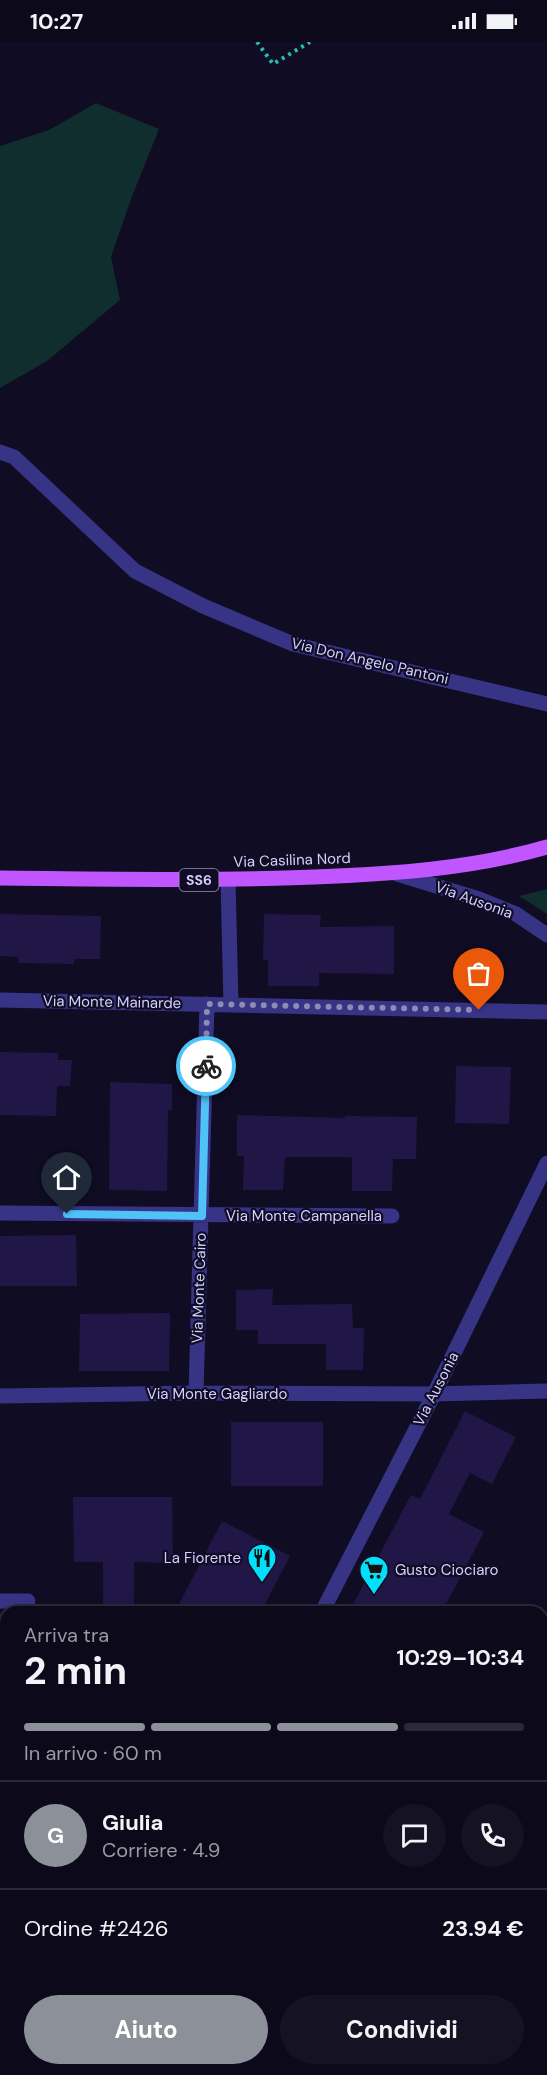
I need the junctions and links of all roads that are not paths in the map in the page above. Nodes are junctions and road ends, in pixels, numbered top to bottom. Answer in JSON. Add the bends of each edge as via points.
{"nodes":[{"id":1,"x":0,"y":452,"type":"edge"},
{"id":2,"x":547,"y":704,"type":"edge"},
{"id":3,"x":547,"y":847,"type":"edge"},
{"id":4,"x":397,"y":874,"type":"junction"},
{"id":5,"x":0,"y":878,"type":"edge"},
{"id":6,"x":228,"y":880,"type":"junction"},
{"id":7,"x":547,"y":935,"type":"edge"},
{"id":8,"x":0,"y":1000,"type":"edge"},
{"id":9,"x":207,"y":1004,"type":"junction"},
{"id":10,"x":231,"y":1005,"type":"junction"},
{"id":11,"x":547,"y":1012,"type":"edge"},
{"id":12,"x":547,"y":1163,"type":"edge"},
{"id":13,"x":0,"y":1213,"type":"edge"},
{"id":14,"x":202,"y":1216,"type":"junction"},
{"id":15,"x":393,"y":1216,"type":"dead end"},
{"id":16,"x":547,"y":1391,"type":"edge"},
{"id":17,"x":196,"y":1393,"type":"junction"},
{"id":18,"x":434,"y":1394,"type":"junction"},
{"id":19,"x":0,"y":1396,"type":"edge"},
{"id":20,"x":0,"y":1601,"type":"edge"},
{"id":21,"x":28,"y":1601,"type":"dead end"},
{"id":22,"x":325,"y":1606,"type":"edge"}],
"edges":[{"from":1,"to":2,"type":"street","name":"Via Don Angelo Pantoni","via":[[14,457],[135,571],[203,606],[293,644]]},
{"from":3,"to":4,"type":"main road","name":"Via Casilina Nord","number":"SS6","via":[[512,857]]},
{"from":4,"to":6,"type":"main road","name":"Via Casilina Nord","number":"SS6"},
{"from":4,"to":7,"type":"street","name":"Via Ausonia","via":[[516,914]]},
{"from":5,"to":6,"type":"main road","name":"Via Casilina Nord","number":"SS6"},
{"from":6,"to":10,"type":"street"},
{"from":8,"to":9,"type":"street","name":"Via Monte Mainarde"},
{"from":9,"to":10,"type":"street","name":"Via Monte Mainarde"},
{"from":9,"to":14,"type":"street","name":"Via Monte Cairo"},
{"from":10,"to":11,"type":"street","name":"Via Monte Mainarde"},
{"from":12,"to":18,"type":"street","name":"Via Ausonia"},
{"from":13,"to":14,"type":"street","name":"Via Monte Campanella"},
{"from":14,"to":15,"type":"street","name":"Via Monte Campanella"},
{"from":14,"to":17,"type":"street","name":"Via Monte Cairo"},
{"from":16,"to":18,"type":"street","name":"Via Monte Gagliardo"},
{"from":17,"to":18,"type":"street","name":"Via Monte Gagliardo"},
{"from":17,"to":19,"type":"street","name":"Via Monte Gagliardo"},
{"from":18,"to":22,"type":"street","name":"Via Ausonia"},
{"from":20,"to":21,"type":"street"}]}
